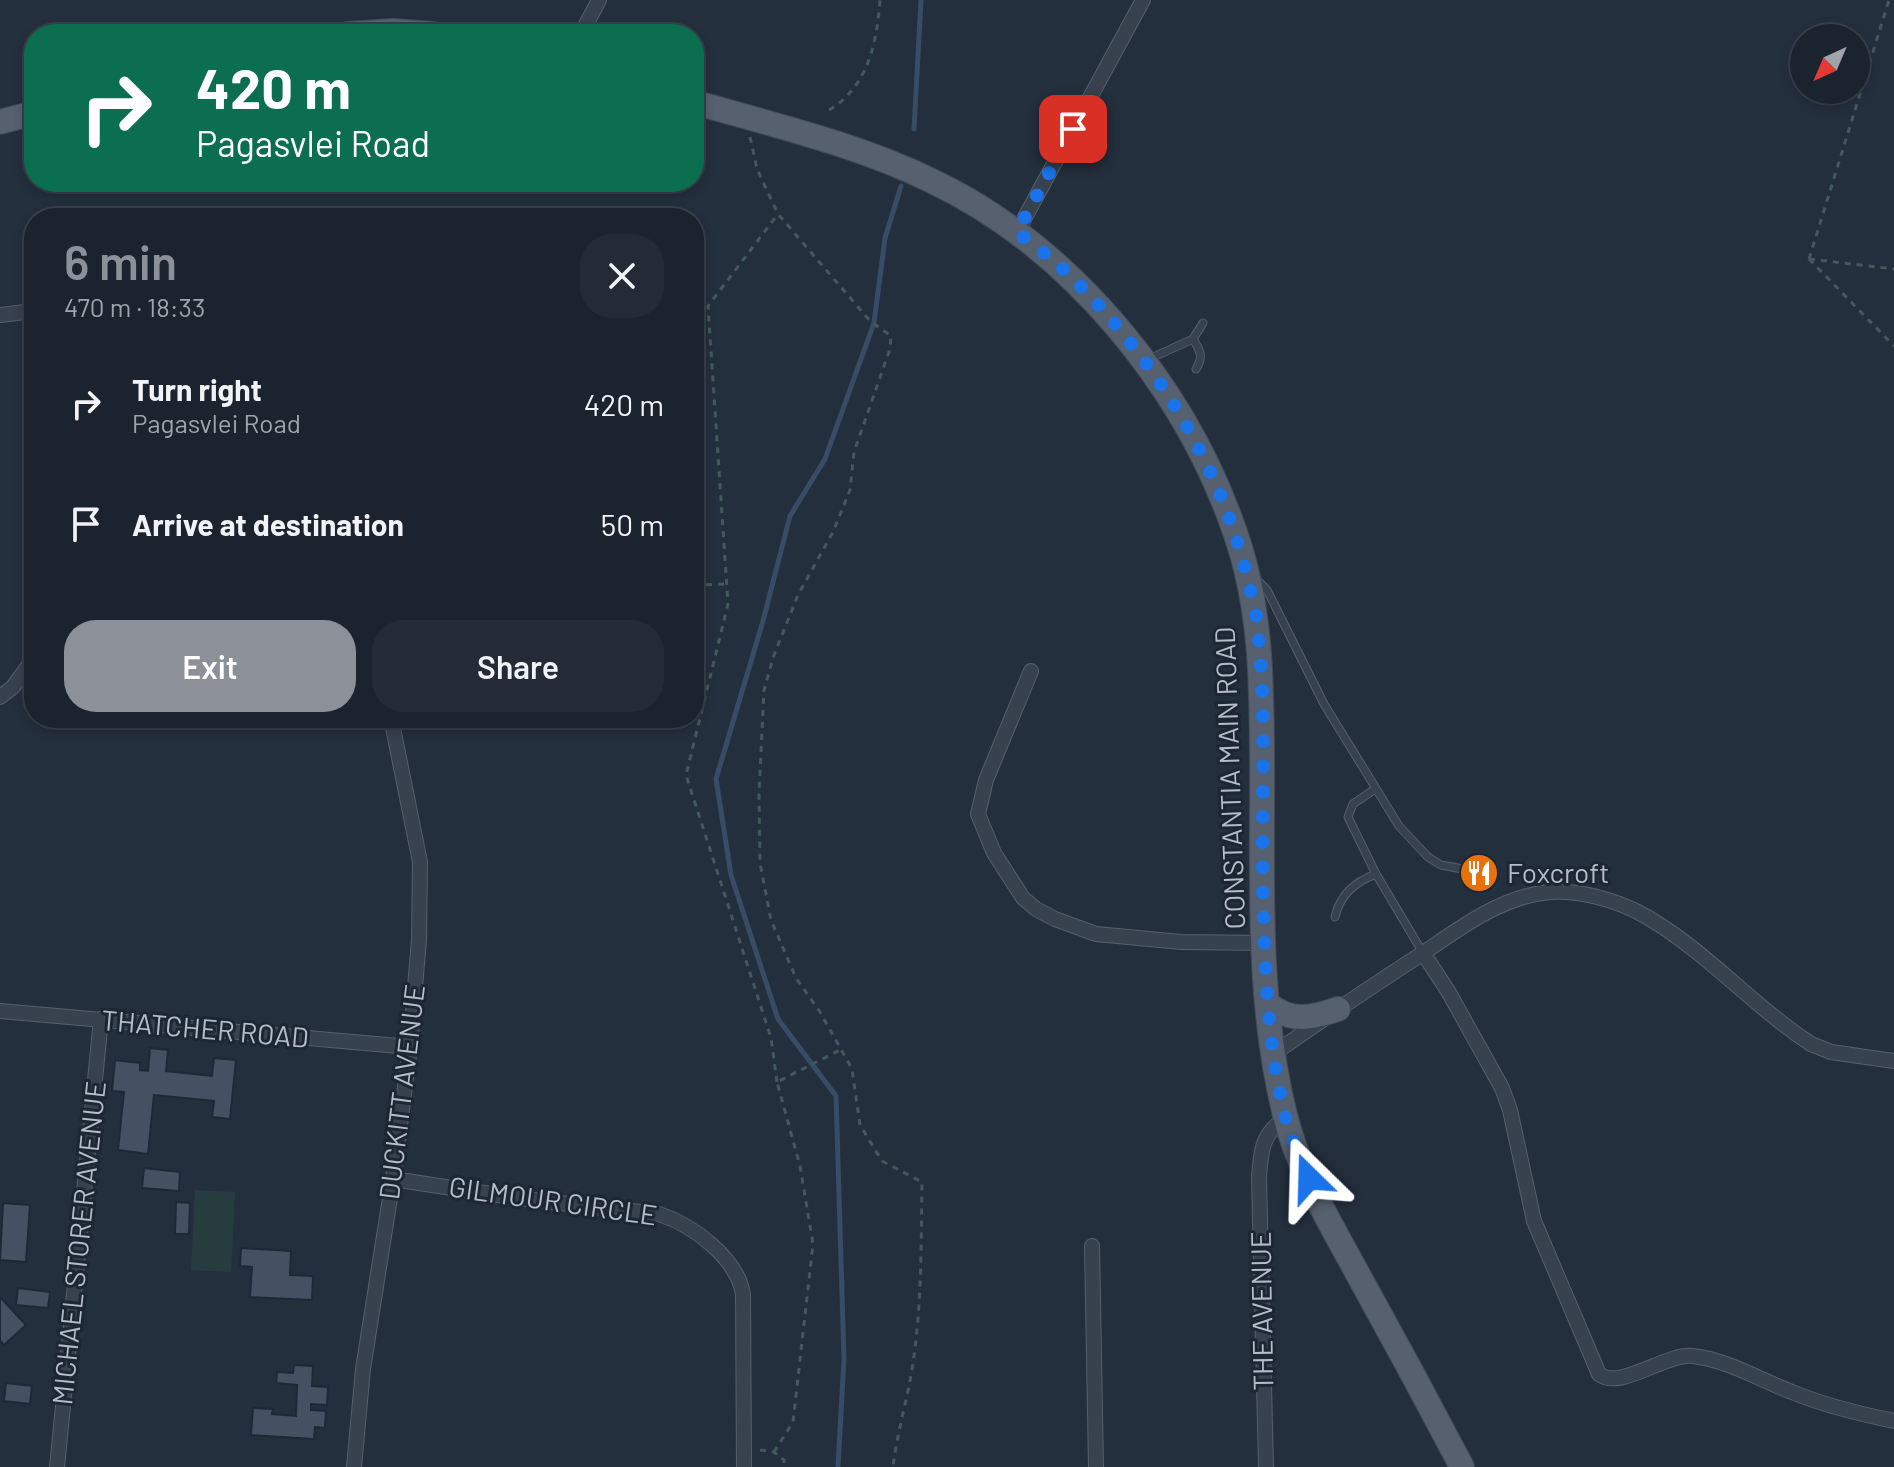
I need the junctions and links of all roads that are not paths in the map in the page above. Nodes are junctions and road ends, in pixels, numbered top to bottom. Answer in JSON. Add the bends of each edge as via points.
{"nodes":[{"id":1,"x":599,"y":0,"type":"edge"},
{"id":2,"x":1143,"y":0,"type":"edge"},
{"id":3,"x":586,"y":24,"type":"edge"},
{"id":4,"x":704,"y":105,"type":"edge"},
{"id":5,"x":24,"y":116,"type":"edge"},
{"id":6,"x":0,"y":122,"type":"edge"},
{"id":7,"x":1017,"y":232,"type":"junction"},
{"id":8,"x":24,"y":312,"type":"edge"},
{"id":9,"x":0,"y":315,"type":"edge"},
{"id":10,"x":1203,"y":323,"type":"dead end"},
{"id":11,"x":1193,"y":339,"type":"junction"},
{"id":12,"x":1143,"y":361,"type":"junction"},
{"id":13,"x":1196,"y":369,"type":"dead end"},
{"id":14,"x":1246,"y":574,"type":"junction"},
{"id":15,"x":1031,"y":671,"type":"dead end"},
{"id":16,"x":24,"y":672,"type":"edge"},
{"id":17,"x":0,"y":697,"type":"edge"},
{"id":18,"x":393,"y":728,"type":"edge"},
{"id":19,"x":1375,"y":789,"type":"junction"},
{"id":20,"x":1468,"y":870,"type":"dead end"},
{"id":21,"x":1376,"y":874,"type":"junction"},
{"id":22,"x":1335,"y":917,"type":"dead end"},
{"id":23,"x":1264,"y":943,"type":"junction"},
{"id":24,"x":1423,"y":953,"type":"junction"},
{"id":25,"x":1268,"y":1004,"type":"junction"},
{"id":26,"x":1338,"y":1009,"type":"junction"},
{"id":27,"x":0,"y":1011,"type":"edge"},
{"id":28,"x":101,"y":1019,"type":"junction"},
{"id":29,"x":410,"y":1047,"type":"junction"},
{"id":30,"x":1273,"y":1054,"type":"junction"},
{"id":31,"x":1894,"y":1061,"type":"edge"},
{"id":32,"x":1286,"y":1118,"type":"junction"},
{"id":33,"x":393,"y":1179,"type":"junction"},
{"id":34,"x":1092,"y":1246,"type":"dead end"},
{"id":35,"x":1894,"y":1421,"type":"edge"},
{"id":36,"x":57,"y":1467,"type":"edge"},
{"id":37,"x":354,"y":1467,"type":"edge"},
{"id":38,"x":744,"y":1467,"type":"edge"},
{"id":39,"x":1096,"y":1467,"type":"edge"},
{"id":40,"x":1266,"y":1467,"type":"edge"},
{"id":41,"x":1462,"y":1467,"type":"edge"}],
"edges":[{"from":1,"to":3,"type":"street"},
{"from":2,"to":7,"type":"street"},
{"from":4,"to":7,"type":"main road","name":"CONSTANTIA MAIN ROAD","via":[[899,166],[967,199]]},
{"from":5,"to":6,"type":"main road"},
{"from":7,"to":12,"type":"main road","name":"CONSTANTIA MAIN ROAD","via":[[1063,269]]},
{"from":8,"to":9,"type":"street"},
{"from":10,"to":11,"type":"lane"},
{"from":11,"to":12,"type":"lane"},
{"from":11,"to":13,"type":"lane","via":[[1201,354]]},
{"from":12,"to":14,"type":"main road","name":"CONSTANTIA MAIN ROAD","via":[[1209,470],[1237,536]]},
{"from":14,"to":19,"type":"lane","via":[[1267,590],[1324,704]]},
{"from":14,"to":23,"type":"main road","name":"CONSTANTIA MAIN ROAD","via":[[1256,612],[1261,694]]},
{"from":15,"to":23,"type":"street","via":[[986,780],[978,814],[994,853],[1023,898],[1055,919],[1096,934]]},
{"from":16,"to":17,"type":"street"},
{"from":18,"to":29,"type":"street","name":"DUCKITT AVENUE","via":[[420,862]]},
{"from":19,"to":20,"type":"lane","via":[[1421,851],[1441,865]]},
{"from":19,"to":21,"type":"lane","via":[[1353,804],[1348,817]]},
{"from":21,"to":22,"type":"lane","via":[[1348,890]]},
{"from":21,"to":24,"type":"lane"},
{"from":23,"to":25,"type":"main road","name":"CONSTANTIA MAIN ROAD"},
{"from":24,"to":26,"type":"street"},
{"from":24,"to":31,"type":"street","via":[[1477,917],[1517,899],[1544,892],[1604,899],[1677,937],[1811,1044]]},
{"from":24,"to":35,"type":"street","via":[[1502,1088],[1534,1221],[1599,1374],[1615,1380],[1691,1356],[1822,1403]]},
{"from":25,"to":26,"type":"main road","via":[[1298,1018]]},
{"from":25,"to":30,"type":"main road","name":"CONSTANTIA MAIN ROAD"},
{"from":26,"to":30,"type":"street"},
{"from":27,"to":28,"type":"street","name":"THATCHER ROAD"},
{"from":28,"to":29,"type":"street","name":"THATCHER ROAD"},
{"from":28,"to":36,"type":"street","name":"MICHAEL STORER AVENUE"},
{"from":29,"to":33,"type":"street","name":"DUCKITT AVENUE"},
{"from":30,"to":32,"type":"main road","name":"CONSTANTIA MAIN ROAD"},
{"from":32,"to":40,"type":"street","name":"THE AVENUE","via":[[1267,1132],[1259,1177]]},
{"from":32,"to":41,"type":"main road","name":"CONSTANTIA MAIN ROAD","via":[[1321,1206]]},
{"from":33,"to":37,"type":"street","name":"DUCKITT AVENUE","via":[[367,1341]]},
{"from":33,"to":38,"type":"street","name":"GILMOUR CIRCLE","via":[[659,1214],[678,1221],[718,1252],[740,1278],[743,1294]]},
{"from":34,"to":39,"type":"street"}]}
